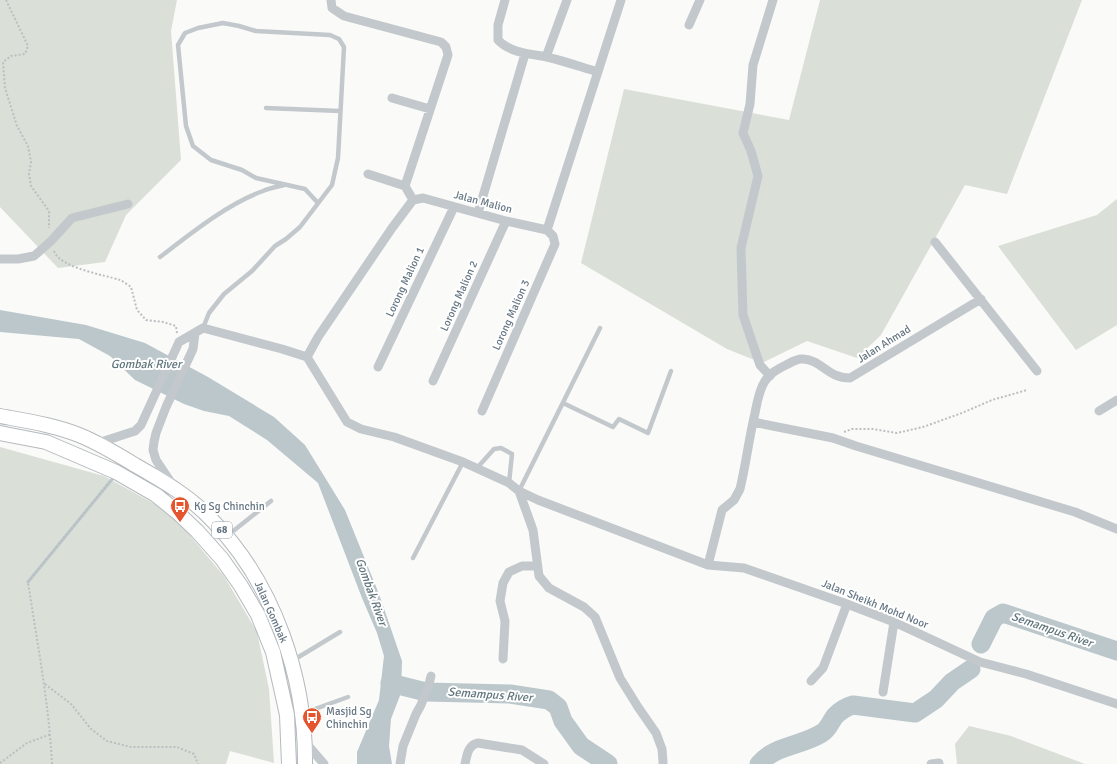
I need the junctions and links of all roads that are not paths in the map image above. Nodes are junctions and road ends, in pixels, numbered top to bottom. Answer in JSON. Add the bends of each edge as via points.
{"nodes":[{"id":1,"x":331,"y":0,"type":"edge"},
{"id":2,"x":505,"y":0,"type":"edge"},
{"id":3,"x":567,"y":0,"type":"edge"},
{"id":4,"x":621,"y":0,"type":"edge"},
{"id":5,"x":700,"y":0,"type":"edge"},
{"id":6,"x":772,"y":0,"type":"edge"},
{"id":7,"x":690,"y":25,"type":"dead end"},
{"id":8,"x":525,"y":54,"type":"junction"},
{"id":9,"x":546,"y":57,"type":"junction"},
{"id":10,"x":598,"y":72,"type":"junction"},
{"id":11,"x":392,"y":98,"type":"dead end"},
{"id":12,"x":266,"y":108,"type":"dead end"},
{"id":13,"x":430,"y":109,"type":"junction"},
{"id":14,"x":340,"y":111,"type":"junction"},
{"id":15,"x":368,"y":174,"type":"dead end"},
{"id":16,"x":286,"y":185,"type":"junction"},
{"id":17,"x":405,"y":186,"type":"junction"},
{"id":18,"x":413,"y":200,"type":"junction"},
{"id":19,"x":318,"y":203,"type":"junction"},
{"id":20,"x":128,"y":204,"type":"dead end"},
{"id":21,"x":454,"y":207,"type":"junction"},
{"id":22,"x":478,"y":213,"type":"junction"},
{"id":23,"x":506,"y":221,"type":"junction"},
{"id":24,"x":547,"y":230,"type":"junction"},
{"id":25,"x":935,"y":242,"type":"dead end"},
{"id":26,"x":160,"y":257,"type":"dead end"},
{"id":27,"x":0,"y":259,"type":"edge"},
{"id":28,"x":981,"y":299,"type":"junction"},
{"id":29,"x":203,"y":328,"type":"junction"},
{"id":30,"x":600,"y":328,"type":"dead end"},
{"id":31,"x":194,"y":333,"type":"junction"},
{"id":32,"x":307,"y":357,"type":"junction"},
{"id":33,"x":378,"y":367,"type":"dead end"},
{"id":34,"x":671,"y":371,"type":"dead end"},
{"id":35,"x":1037,"y":371,"type":"dead end"},
{"id":36,"x":770,"y":376,"type":"junction"},
{"id":37,"x":433,"y":380,"type":"dead end"},
{"id":38,"x":1117,"y":400,"type":"edge"},
{"id":39,"x":562,"y":403,"type":"junction"},
{"id":40,"x":482,"y":411,"type":"dead end"},
{"id":41,"x":1099,"y":411,"type":"dead end"},
{"id":42,"x":0,"y":416,"type":"edge"},
{"id":43,"x":753,"y":422,"type":"junction"},
{"id":44,"x":0,"y":433,"type":"edge"},
{"id":45,"x":98,"y":443,"type":"junction"},
{"id":46,"x":463,"y":462,"type":"junction"},
{"id":47,"x":477,"y":468,"type":"junction"},
{"id":48,"x":509,"y":483,"type":"junction"},
{"id":49,"x":174,"y":488,"type":"junction"},
{"id":50,"x":519,"y":491,"type":"junction"},
{"id":51,"x":271,"y":501,"type":"dead end"},
{"id":52,"x":1117,"y":529,"type":"edge"},
{"id":53,"x":227,"y":536,"type":"junction"},
{"id":54,"x":413,"y":558,"type":"dead end"},
{"id":55,"x":708,"y":565,"type":"junction"},
{"id":56,"x":537,"y":566,"type":"junction"},
{"id":57,"x":847,"y":604,"type":"junction"},
{"id":58,"x":894,"y":622,"type":"junction"},
{"id":59,"x":340,"y":632,"type":"dead end"},
{"id":60,"x":503,"y":658,"type":"dead end"},
{"id":61,"x":291,"y":661,"type":"junction"},
{"id":62,"x":430,"y":680,"type":"dead end"},
{"id":63,"x":811,"y":681,"type":"dead end"},
{"id":64,"x":883,"y":692,"type":"dead end"},
{"id":65,"x":348,"y":697,"type":"dead end"},
{"id":66,"x":1117,"y":704,"type":"edge"},
{"id":67,"x":303,"y":713,"type":"junction"},
{"id":68,"x":305,"y":742,"type":"junction"},
{"id":69,"x":289,"y":764,"type":"edge"},
{"id":70,"x":305,"y":764,"type":"edge"},
{"id":71,"x":324,"y":764,"type":"edge"},
{"id":72,"x":400,"y":764,"type":"edge"},
{"id":73,"x":465,"y":764,"type":"edge"},
{"id":74,"x":544,"y":764,"type":"edge"},
{"id":75,"x":662,"y":764,"type":"edge"}],
"edges":[{"from":1,"to":13,"type":"street","via":[[332,8],[344,16],[441,42],[446,47],[448,55]]},
{"from":2,"to":8,"type":"street","via":[[498,24],[498,40]]},
{"from":3,"to":9,"type":"street"},
{"from":4,"to":10,"type":"street"},
{"from":5,"to":7,"type":"street"},
{"from":6,"to":36,"type":"street","via":[[753,65],[750,104],[743,133],[758,176],[741,248],[743,314],[760,365]]},
{"from":8,"to":9,"type":"street"},
{"from":8,"to":22,"type":"street"},
{"from":9,"to":10,"type":"street"},
{"from":10,"to":24,"type":"street"},
{"from":11,"to":13,"type":"street"},
{"from":12,"to":14,"type":"lane"},
{"from":13,"to":17,"type":"street"},
{"from":14,"to":16,"type":"lane","via":[[344,47],[339,39],[330,34],[256,31],[223,24],[185,33],[178,45],[186,126],[193,146],[211,160],[242,170],[256,178]]},
{"from":14,"to":19,"type":"lane","via":[[336,171],[332,185]]},
{"from":15,"to":17,"type":"street"},
{"from":16,"to":19,"type":"lane","via":[[305,189]]},
{"from":16,"to":26,"type":"lane","via":[[263,191],[231,206]]},
{"from":17,"to":18,"type":"street"},
{"from":18,"to":21,"type":"street","name":"Jalan Malion","via":[[423,198]]},
{"from":18,"to":32,"type":"street"},
{"from":19,"to":29,"type":"lane","via":[[300,227],[224,294],[209,313]]},
{"from":20,"to":27,"type":"street","via":[[72,218],[34,256]]},
{"from":21,"to":22,"type":"street","name":"Jalan Malion"},
{"from":21,"to":33,"type":"street","name":"Lorong Malion 1"},
{"from":22,"to":23,"type":"street","name":"Jalan Malion"},
{"from":23,"to":24,"type":"street","name":"Jalan Malion"},
{"from":23,"to":37,"type":"street","name":"Lorong Malion 2"},
{"from":24,"to":40,"type":"street","name":"Lorong Malion 3","via":[[553,236],[555,244]]},
{"from":25,"to":28,"type":"street"},
{"from":28,"to":35,"type":"street"},
{"from":28,"to":36,"type":"street","name":"Jalan Ahmad","via":[[850,378],[834,375],[816,362],[806,359],[796,360]]},
{"from":29,"to":31,"type":"street"},
{"from":29,"to":32,"type":"street"},
{"from":30,"to":39,"type":"lane"},
{"from":31,"to":45,"type":"street","via":[[179,342],[141,425],[135,431]]},
{"from":31,"to":49,"type":"street","via":[[193,349],[156,433],[156,460]]},
{"from":32,"to":46,"type":"street","name":"Jalan Sheikh Mohd Noor","via":[[347,422],[361,429]]},
{"from":34,"to":39,"type":"lane","via":[[648,433],[619,419],[613,427]]},
{"from":36,"to":43,"type":"street","via":[[762,386]]},
{"from":38,"to":41,"type":"street"},
{"from":39,"to":50,"type":"lane"},
{"from":42,"to":45,"type":"main road","name":"Jalan Gombak","number":"68","via":[[47,425]]},
{"from":43,"to":52,"type":"street","via":[[833,438],[1075,512]]},
{"from":43,"to":55,"type":"street","via":[[740,489],[734,500],[722,510]]},
{"from":44,"to":69,"type":"main road","name":"Jalan Gombak","number":"68","via":[[46,442],[116,472],[156,495],[177,512],[222,559],[258,615],[272,652],[287,715]]},
{"from":45,"to":49,"type":"main road","name":"Jalan Gombak","number":"68"},
{"from":46,"to":47,"type":"street","name":"Jalan Sheikh Mohd Noor"},
{"from":46,"to":54,"type":"lane"},
{"from":47,"to":48,"type":"street","name":"Jalan Sheikh Mohd Noor"},
{"from":47,"to":48,"type":"lane","via":[[494,449],[501,448],[512,454]]},
{"from":48,"to":50,"type":"street","name":"Jalan Sheikh Mohd Noor"},
{"from":49,"to":53,"type":"main road","name":"Jalan Gombak","number":"68"},
{"from":50,"to":55,"type":"street","name":"Jalan Sheikh Mohd Noor"},
{"from":50,"to":56,"type":"street","via":[[533,530]]},
{"from":51,"to":53,"type":"lane"},
{"from":53,"to":61,"type":"main road","name":"Jalan Gombak","number":"68","via":[[260,584],[275,615]]},
{"from":55,"to":57,"type":"street","name":"Jalan Sheikh Mohd Noor","via":[[744,568]]},
{"from":56,"to":60,"type":"street","via":[[522,566],[509,572],[503,583],[500,601],[505,622]]},
{"from":56,"to":75,"type":"street","via":[[539,576],[549,588],[584,607],[595,617],[620,678],[656,733],[662,749]]},
{"from":57,"to":58,"type":"street","name":"Jalan Sheikh Mohd Noor"},
{"from":57,"to":63,"type":"street","via":[[823,668]]},
{"from":58,"to":64,"type":"street"},
{"from":58,"to":66,"type":"street","name":"Jalan Sheikh Mohd Noor","via":[[980,662]]},
{"from":59,"to":61,"type":"lane"},
{"from":61,"to":67,"type":"main road","name":"Jalan Gombak","number":"68"},
{"from":62,"to":72,"type":"street","via":[[403,746]]},
{"from":65,"to":67,"type":"lane"},
{"from":67,"to":68,"type":"main road","name":"Jalan Gombak","number":"68"},
{"from":68,"to":70,"type":"main road","name":"Jalan Gombak","number":"68"},
{"from":68,"to":71,"type":"street"},
{"from":73,"to":74,"type":"street","via":[[470,748],[478,743],[522,750]]}]}
